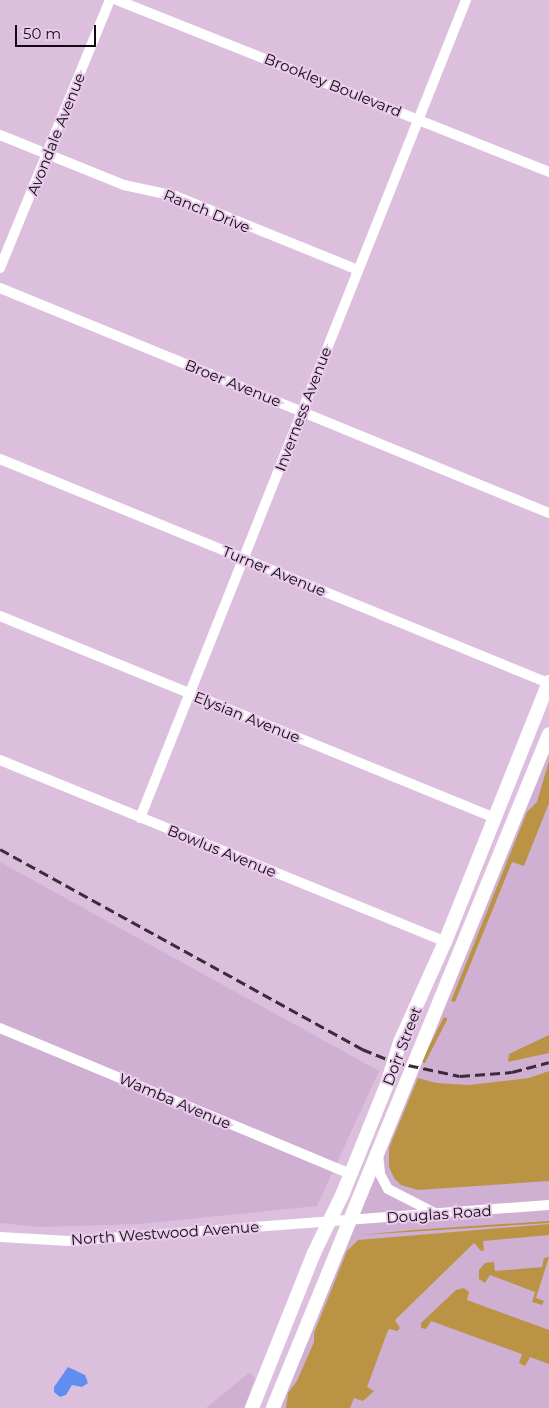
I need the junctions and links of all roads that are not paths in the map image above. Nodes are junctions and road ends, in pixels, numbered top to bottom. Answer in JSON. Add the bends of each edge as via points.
{"nodes":[{"id":1,"x":110,"y":0,"type":"edge"},
{"id":2,"x":117,"y":0,"type":"edge"},
{"id":3,"x":466,"y":0,"type":"edge"},
{"id":4,"x":418,"y":119,"type":"junction"},
{"id":5,"x":0,"y":135,"type":"edge"},
{"id":6,"x":48,"y":154,"type":"junction"},
{"id":7,"x":549,"y":172,"type":"edge"},
{"id":8,"x":0,"y":268,"type":"edge"},
{"id":9,"x":358,"y":270,"type":"junction"},
{"id":10,"x":0,"y":288,"type":"edge"},
{"id":11,"x":302,"y":412,"type":"junction"},
{"id":12,"x":0,"y":460,"type":"edge"},
{"id":13,"x":549,"y":513,"type":"edge"},
{"id":14,"x":244,"y":559,"type":"junction"},
{"id":15,"x":0,"y":616,"type":"edge"},
{"id":16,"x":549,"y":682,"type":"edge"},
{"id":17,"x":190,"y":693,"type":"junction"},
{"id":18,"x":549,"y":734,"type":"edge"},
{"id":19,"x":0,"y":760,"type":"edge"},
{"id":20,"x":524,"y":797,"type":"junction"},
{"id":21,"x":140,"y":818,"type":"junction"},
{"id":22,"x":495,"y":818,"type":"junction"},
{"id":23,"x":445,"y":942,"type":"junction"},
{"id":24,"x":0,"y":1028,"type":"edge"},
{"id":25,"x":378,"y":1152,"type":"junction"},
{"id":26,"x":351,"y":1174,"type":"junction"},
{"id":27,"x":549,"y":1206,"type":"edge"},
{"id":28,"x":438,"y":1214,"type":"junction"},
{"id":29,"x":352,"y":1220,"type":"junction"},
{"id":30,"x":329,"y":1221,"type":"junction"},
{"id":31,"x":0,"y":1237,"type":"edge"},
{"id":32,"x":273,"y":1364,"type":"junction"},
{"id":33,"x":252,"y":1408,"type":"edge"},
{"id":34,"x":261,"y":1408,"type":"edge"},
{"id":35,"x":274,"y":1408,"type":"edge"}],
"edges":[{"from":1,"to":6,"type":"street","name":"Avondale Avenue"},
{"from":2,"to":4,"type":"street","name":"Brookley Boulevard"},
{"from":3,"to":4,"type":"street","name":"Inverness Avenue"},
{"from":4,"to":7,"type":"street","name":"Brookley Boulevard"},
{"from":4,"to":9,"type":"street","name":"Inverness Avenue"},
{"from":5,"to":6,"type":"street","name":"Ranch Drive"},
{"from":6,"to":8,"type":"street","name":"Avondale Avenue"},
{"from":6,"to":9,"type":"street","name":"Ranch Drive","via":[[124,185],[175,196]]},
{"from":9,"to":11,"type":"street","name":"Inverness Avenue"},
{"from":10,"to":11,"type":"street","name":"Broer Avenue"},
{"from":11,"to":13,"type":"street","name":"Broer Avenue"},
{"from":11,"to":14,"type":"street","name":"Inverness Avenue"},
{"from":12,"to":14,"type":"street","name":"Turner Avenue"},
{"from":14,"to":16,"type":"street","name":"Turner Avenue"},
{"from":14,"to":17,"type":"street","name":"Inverness Avenue"},
{"from":15,"to":17,"type":"street","name":"Elysian Avenue"},
{"from":16,"to":20,"type":"main road","via":[[515,789]]},
{"from":16,"to":22,"type":"main road","name":"Dorr Street"},
{"from":17,"to":21,"type":"street","name":"Inverness Avenue"},
{"from":17,"to":22,"type":"street","name":"Elysian Avenue"},
{"from":18,"to":20,"type":"main road","name":"Dorr Street"},
{"from":19,"to":21,"type":"street","name":"Bowlus Avenue"},
{"from":20,"to":25,"type":"main road","name":"Dorr Street"},
{"from":21,"to":23,"type":"street","name":"Bowlus Avenue"},
{"from":22,"to":23,"type":"main road","name":"Dorr Street"},
{"from":23,"to":26,"type":"main road","name":"Dorr Street","via":[[400,1042]]},
{"from":24,"to":26,"type":"street","name":"Wamba Avenue"},
{"from":25,"to":28,"type":"street","via":[[380,1174],[388,1188],[396,1196]]},
{"from":25,"to":29,"type":"main road","name":"Dorr Street"},
{"from":26,"to":30,"type":"main road","name":"Dorr Street"},
{"from":27,"to":28,"type":"street","name":"Douglas Road"},
{"from":28,"to":29,"type":"street","name":"Douglas Road"},
{"from":29,"to":30,"type":"street","name":"Douglas Road"},
{"from":29,"to":35,"type":"main road","name":"Dorr Street"},
{"from":30,"to":31,"type":"street","name":"North Westwood Avenue","via":[[69,1241]]},
{"from":30,"to":32,"type":"main road","name":"Dorr Street","via":[[290,1312]]},
{"from":32,"to":33,"type":"main road","name":"Dorr Street"},
{"from":32,"to":34,"type":"main road"}]}
